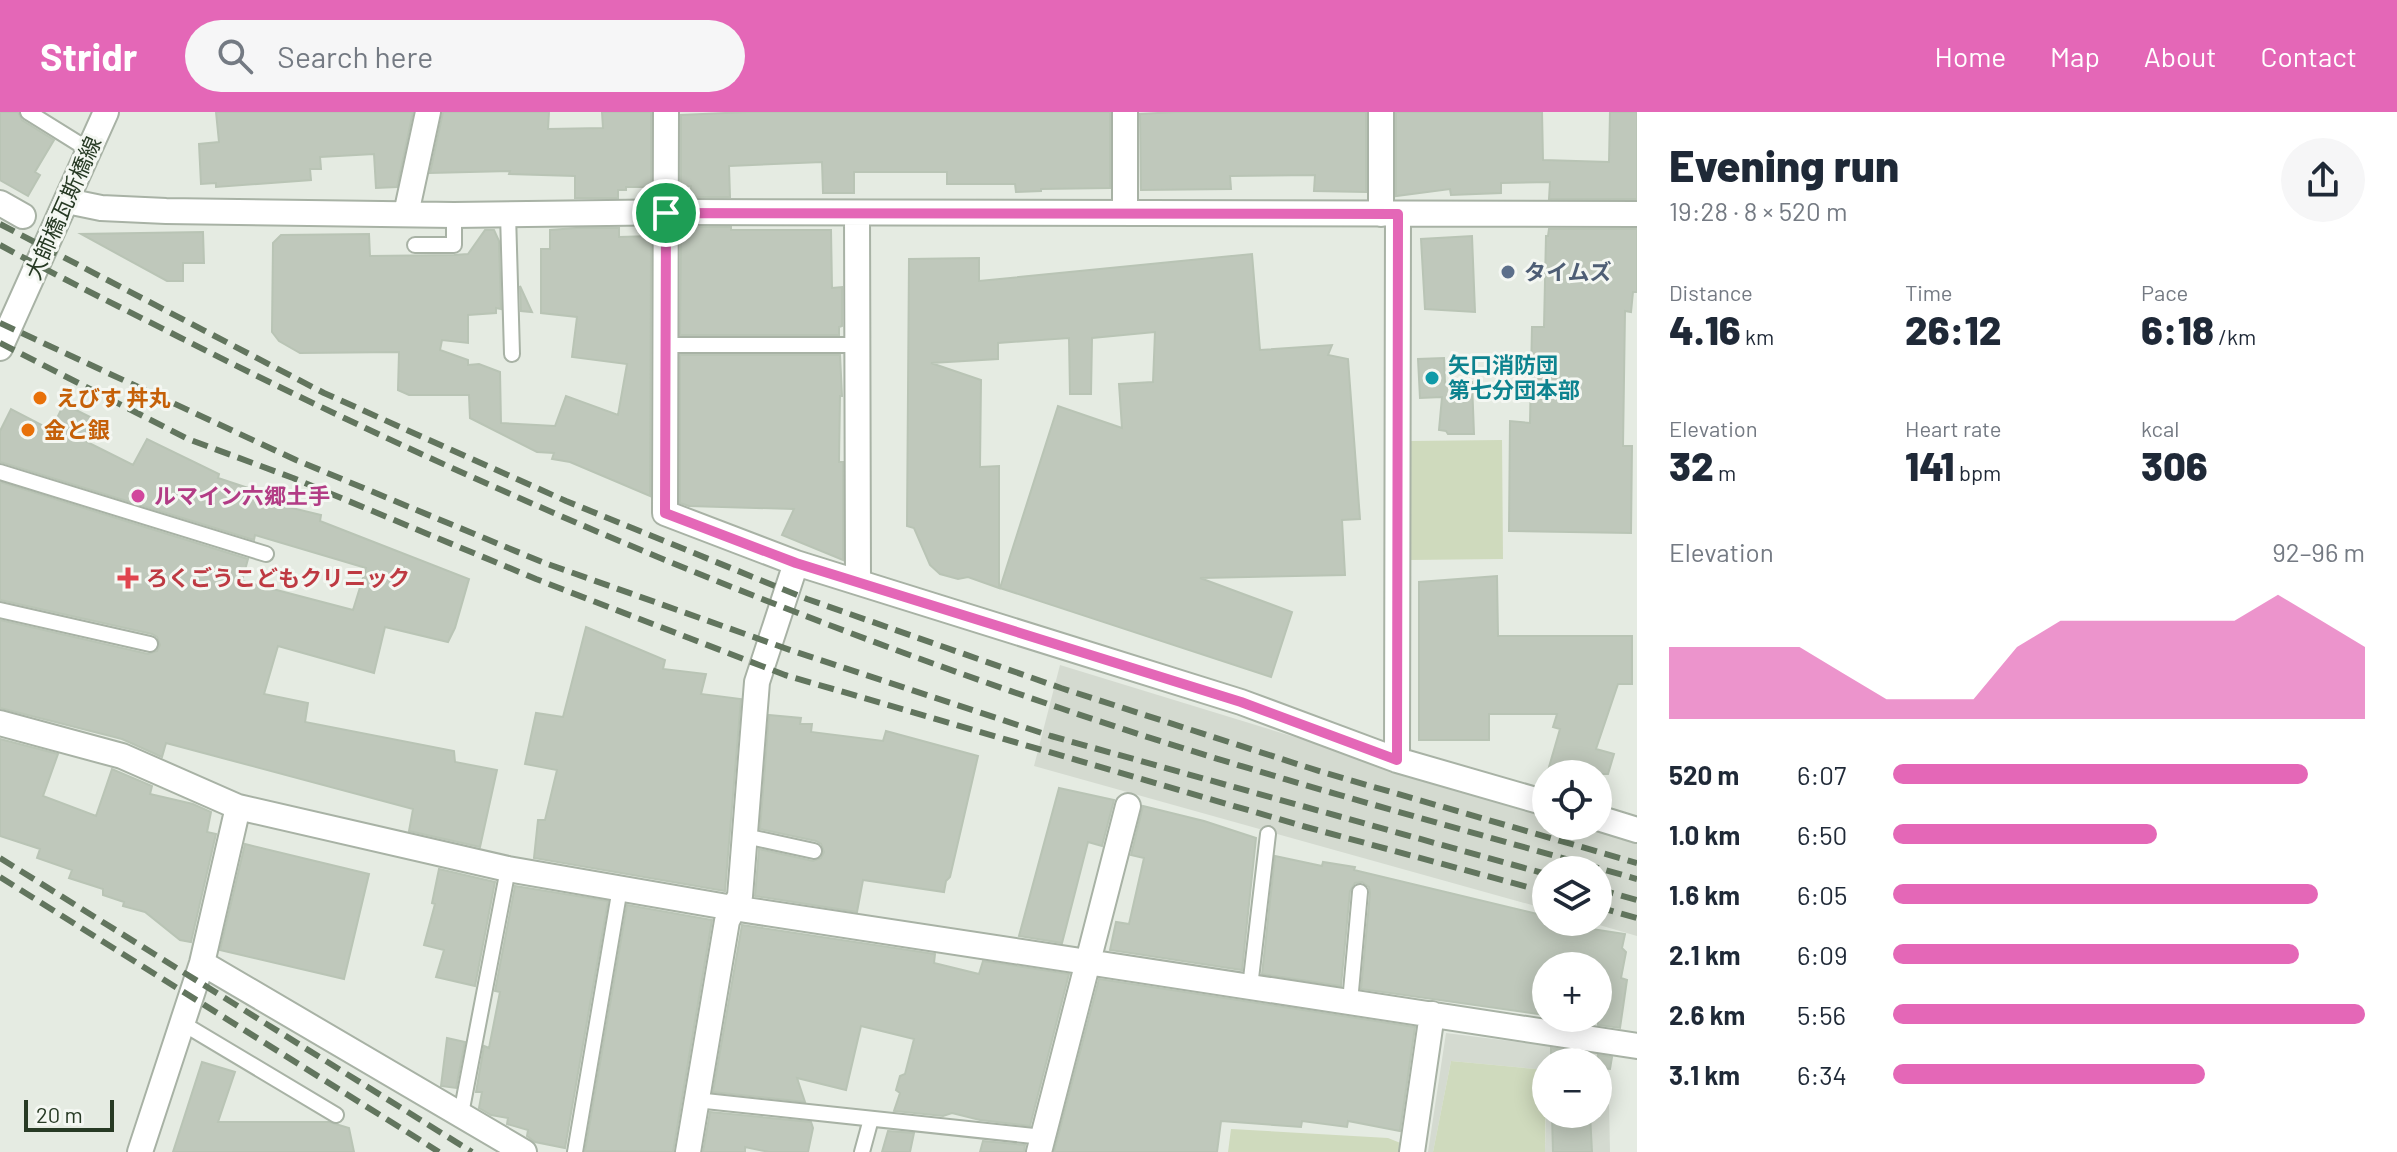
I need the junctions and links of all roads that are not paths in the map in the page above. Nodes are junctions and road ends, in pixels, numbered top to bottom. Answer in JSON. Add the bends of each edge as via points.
{"nodes":[{"id":1,"x":28,"y":112,"type":"edge"},
{"id":2,"x":106,"y":112,"type":"edge"},
{"id":3,"x":428,"y":112,"type":"edge"},
{"id":4,"x":666,"y":112,"type":"edge"},
{"id":5,"x":1125,"y":112,"type":"edge"},
{"id":6,"x":1381,"y":112,"type":"edge"},
{"id":7,"x":89,"y":150,"type":"junction"},
{"id":8,"x":67,"y":201,"type":"junction"},
{"id":9,"x":0,"y":203,"type":"edge"},
{"id":10,"x":666,"y":213,"type":"junction"},
{"id":11,"x":857,"y":213,"type":"junction"},
{"id":12,"x":1125,"y":213,"type":"junction"},
{"id":13,"x":406,"y":214,"type":"junction"},
{"id":14,"x":508,"y":214,"type":"junction"},
{"id":15,"x":1390,"y":214,"type":"junction"},
{"id":16,"x":1637,"y":214,"type":"edge"},
{"id":17,"x":454,"y":215,"type":"junction"},
{"id":18,"x":23,"y":216,"type":"dead end"},
{"id":19,"x":415,"y":245,"type":"dead end"},
{"id":20,"x":666,"y":345,"type":"junction"},
{"id":21,"x":858,"y":345,"type":"junction"},
{"id":22,"x":0,"y":348,"type":"edge"},
{"id":23,"x":512,"y":354,"type":"dead end"},
{"id":24,"x":0,"y":472,"type":"edge"},
{"id":25,"x":266,"y":554,"type":"dead end"},
{"id":26,"x":796,"y":563,"type":"junction"},
{"id":27,"x":858,"y":582,"type":"junction"},
{"id":28,"x":0,"y":610,"type":"edge"},
{"id":29,"x":150,"y":644,"type":"dead end"},
{"id":30,"x":0,"y":723,"type":"edge"},
{"id":31,"x":1397,"y":760,"type":"junction"},
{"id":32,"x":1532,"y":799,"type":"edge"},
{"id":33,"x":1128,"y":806,"type":"dead end"},
{"id":34,"x":238,"y":807,"type":"junction"},
{"id":35,"x":1612,"y":822,"type":"edge"},
{"id":36,"x":1637,"y":830,"type":"edge"},
{"id":37,"x":1268,"y":834,"type":"dead end"},
{"id":38,"x":745,"y":836,"type":"junction"},
{"id":39,"x":814,"y":851,"type":"dead end"},
{"id":40,"x":508,"y":869,"type":"junction"},
{"id":41,"x":620,"y":888,"type":"junction"},
{"id":42,"x":1360,"y":892,"type":"dead end"},
{"id":43,"x":733,"y":908,"type":"junction"},
{"id":44,"x":202,"y":963,"type":"junction"},
{"id":45,"x":1088,"y":963,"type":"junction"},
{"id":46,"x":1250,"y":987,"type":"junction"},
{"id":47,"x":1350,"y":1002,"type":"junction"},
{"id":48,"x":1432,"y":1014,"type":"junction"},
{"id":49,"x":182,"y":1023,"type":"junction"},
{"id":50,"x":1637,"y":1046,"type":"edge"},
{"id":51,"x":696,"y":1100,"type":"junction"},
{"id":52,"x":461,"y":1114,"type":"junction"},
{"id":53,"x":336,"y":1115,"type":"dead end"},
{"id":54,"x":871,"y":1119,"type":"junction"},
{"id":55,"x":1041,"y":1145,"type":"edge"},
{"id":56,"x":140,"y":1152,"type":"edge"},
{"id":57,"x":524,"y":1152,"type":"edge"},
{"id":58,"x":575,"y":1152,"type":"edge"},
{"id":59,"x":688,"y":1152,"type":"edge"},
{"id":60,"x":862,"y":1152,"type":"edge"},
{"id":61,"x":1412,"y":1152,"type":"edge"}],
"edges":[{"from":1,"to":7,"type":"lane"},
{"from":2,"to":7,"type":"street","name":"大師橋瓦斯橋線"},
{"from":3,"to":13,"type":"street"},
{"from":4,"to":10,"type":"street"},
{"from":5,"to":12,"type":"street"},
{"from":6,"to":15,"type":"street"},
{"from":7,"to":8,"type":"street","name":"大師橋瓦斯橋線"},
{"from":8,"to":13,"type":"street","via":[[101,208],[170,203]]},
{"from":8,"to":22,"type":"street","name":"大師橋瓦斯橋線"},
{"from":9,"to":18,"type":"street"},
{"from":10,"to":11,"type":"street"},
{"from":10,"to":14,"type":"street"},
{"from":10,"to":20,"type":"street"},
{"from":11,"to":12,"type":"street"},
{"from":11,"to":21,"type":"street"},
{"from":12,"to":15,"type":"street"},
{"from":13,"to":17,"type":"street"},
{"from":14,"to":17,"type":"street"},
{"from":14,"to":23,"type":"lane"},
{"from":15,"to":16,"type":"street"},
{"from":15,"to":31,"type":"street"},
{"from":17,"to":19,"type":"lane","via":[[454,245]]},
{"from":20,"to":21,"type":"lane"},
{"from":20,"to":26,"type":"street","via":[[665,513]]},
{"from":21,"to":27,"type":"street"},
{"from":24,"to":25,"type":"lane"},
{"from":26,"to":27,"type":"street"},
{"from":26,"to":38,"type":"street","via":[[757,682]]},
{"from":27,"to":31,"type":"street","via":[[1241,702]]},
{"from":28,"to":29,"type":"lane"},
{"from":30,"to":34,"type":"street","via":[[122,756]]},
{"from":31,"to":32,"type":"street"},
{"from":33,"to":45,"type":"street"},
{"from":34,"to":40,"type":"street"},
{"from":34,"to":44,"type":"street"},
{"from":35,"to":36,"type":"street"},
{"from":37,"to":46,"type":"lane"},
{"from":38,"to":39,"type":"lane"},
{"from":38,"to":43,"type":"street","via":[[740,896]]},
{"from":40,"to":41,"type":"street"},
{"from":40,"to":52,"type":"lane"},
{"from":41,"to":43,"type":"street"},
{"from":41,"to":58,"type":"lane"},
{"from":42,"to":47,"type":"lane"},
{"from":43,"to":45,"type":"street"},
{"from":43,"to":51,"type":"street"},
{"from":44,"to":49,"type":"street"},
{"from":44,"to":52,"type":"street"},
{"from":45,"to":46,"type":"street"},
{"from":45,"to":55,"type":"street"},
{"from":46,"to":47,"type":"street"},
{"from":47,"to":48,"type":"street"},
{"from":48,"to":50,"type":"street"},
{"from":48,"to":61,"type":"street"},
{"from":49,"to":53,"type":"lane"},
{"from":49,"to":56,"type":"street"},
{"from":51,"to":54,"type":"lane"},
{"from":51,"to":59,"type":"street"},
{"from":52,"to":57,"type":"street"},
{"from":54,"to":55,"type":"lane"},
{"from":54,"to":60,"type":"lane"}]}
